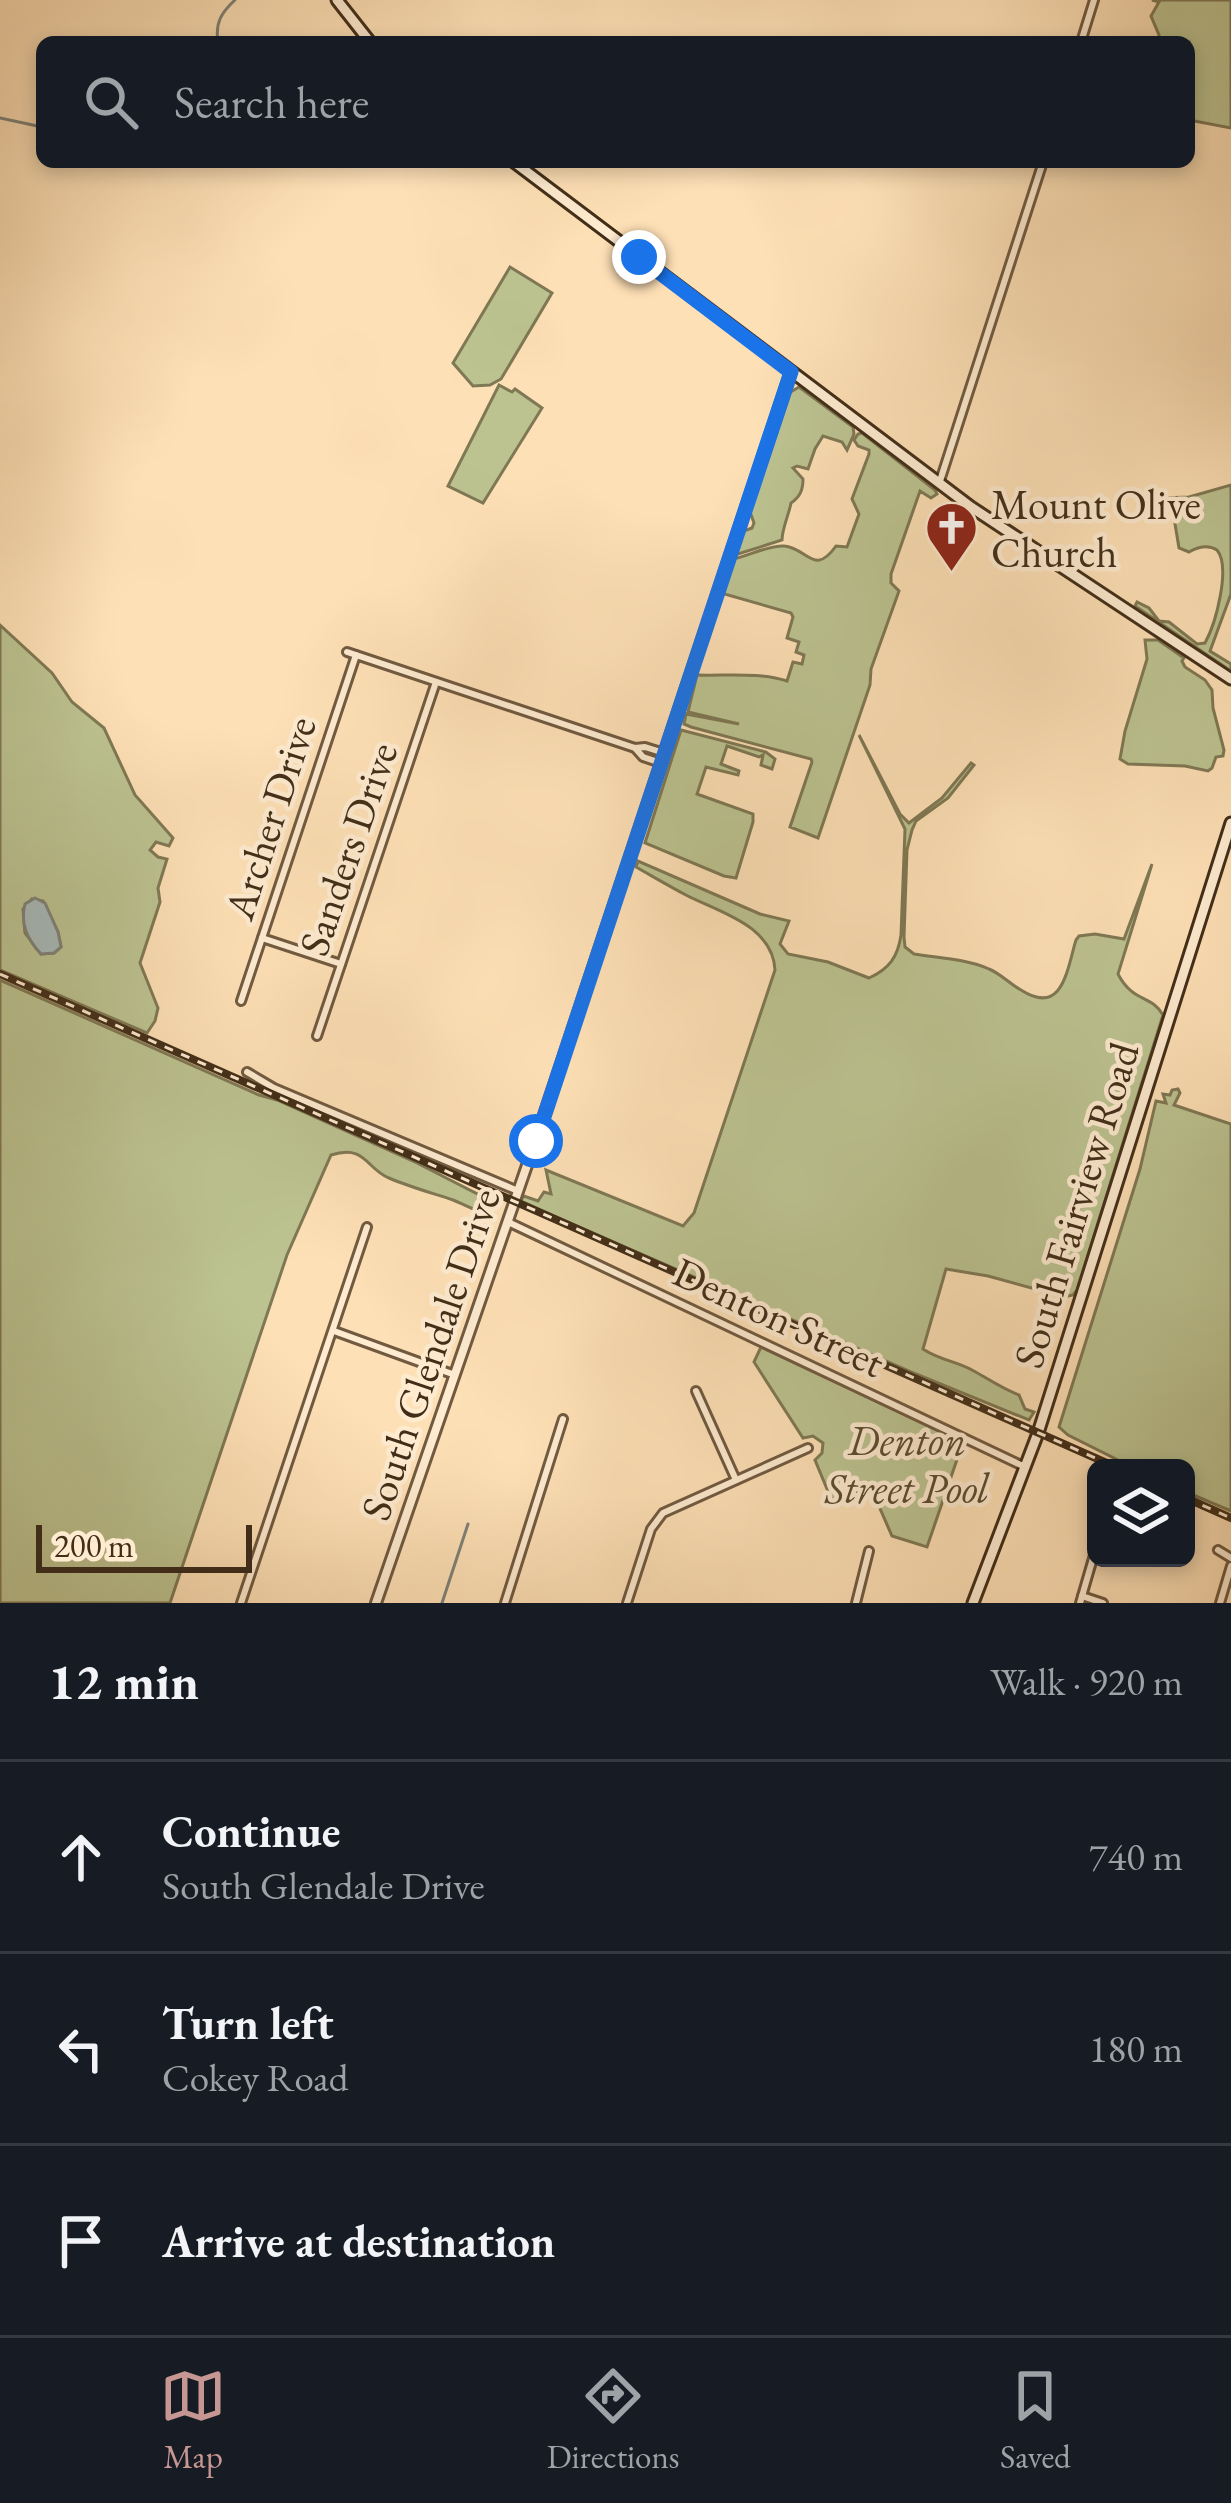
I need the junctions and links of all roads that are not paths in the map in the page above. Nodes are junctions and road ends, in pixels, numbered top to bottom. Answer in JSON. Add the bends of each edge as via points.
{"nodes":[{"id":1,"x":337,"y":0,"type":"edge"},
{"id":2,"x":1094,"y":0,"type":"edge"},
{"id":3,"x":365,"y":36,"type":"edge"},
{"id":4,"x":1083,"y":36,"type":"edge"},
{"id":5,"x":522,"y":168,"type":"edge"},
{"id":6,"x":1041,"y":168,"type":"edge"},
{"id":7,"x":791,"y":372,"type":"junction"},
{"id":8,"x":939,"y":484,"type":"junction"},
{"id":9,"x":1231,"y":679,"type":"edge"},
{"id":10,"x":436,"y":682,"type":"junction"},
{"id":11,"x":662,"y":758,"type":"junction"},
{"id":12,"x":1231,"y":823,"type":"edge"},
{"id":13,"x":262,"y":938,"type":"junction"},
{"id":14,"x":341,"y":964,"type":"junction"},
{"id":15,"x":241,"y":1000,"type":"dead end"},
{"id":16,"x":317,"y":1036,"type":"dead end"},
{"id":17,"x":247,"y":1072,"type":"dead end"},
{"id":18,"x":518,"y":1191,"type":"junction"},
{"id":19,"x":508,"y":1222,"type":"junction"},
{"id":20,"x":368,"y":1227,"type":"dead end"},
{"id":21,"x":333,"y":1331,"type":"junction"},
{"id":22,"x":454,"y":1375,"type":"junction"},
{"id":23,"x":696,"y":1391,"type":"dead end"},
{"id":24,"x":563,"y":1419,"type":"dead end"},
{"id":25,"x":808,"y":1448,"type":"dead end"},
{"id":26,"x":1025,"y":1467,"type":"junction"},
{"id":27,"x":736,"y":1480,"type":"junction"},
{"id":28,"x":1218,"y":1550,"type":"dead end"},
{"id":29,"x":869,"y":1551,"type":"dead end"},
{"id":30,"x":1231,"y":1562,"type":"edge"},
{"id":31,"x":1090,"y":1567,"type":"edge"},
{"id":32,"x":1081,"y":1599,"type":"edge"},
{"id":33,"x":241,"y":1603,"type":"edge"},
{"id":34,"x":376,"y":1603,"type":"edge"},
{"id":35,"x":505,"y":1603,"type":"edge"},
{"id":36,"x":627,"y":1603,"type":"edge"},
{"id":37,"x":856,"y":1603,"type":"edge"},
{"id":38,"x":973,"y":1603,"type":"edge"},
{"id":39,"x":1103,"y":1603,"type":"edge"},
{"id":40,"x":1220,"y":1603,"type":"edge"}],
"edges":[{"from":1,"to":3,"type":"main road"},
{"from":2,"to":4,"type":"street"},
{"from":5,"to":7,"type":"main road"},
{"from":6,"to":8,"type":"street"},
{"from":7,"to":8,"type":"main road"},
{"from":7,"to":11,"type":"street","name":"South Glendale Drive"},
{"from":8,"to":9,"type":"main road"},
{"from":10,"to":11,"type":"street"},
{"from":10,"to":13,"type":"street","name":"Archer Drive","via":[[352,653]]},
{"from":10,"to":14,"type":"street","name":"Sanders Drive"},
{"from":11,"to":18,"type":"street","name":"South Glendale Drive"},
{"from":12,"to":26,"type":"main road","name":"South Fairview Road"},
{"from":13,"to":14,"type":"street"},
{"from":13,"to":15,"type":"street","name":"Archer Drive"},
{"from":14,"to":16,"type":"street","name":"Sanders Drive"},
{"from":17,"to":18,"type":"street"},
{"from":18,"to":19,"type":"street","name":"South Glendale Drive"},
{"from":19,"to":22,"type":"street","name":"South Glendale Drive"},
{"from":19,"to":26,"type":"street","name":"Denton Street"},
{"from":20,"to":21,"type":"street"},
{"from":21,"to":22,"type":"street"},
{"from":21,"to":33,"type":"street"},
{"from":22,"to":34,"type":"street","name":"South Glendale Drive"},
{"from":23,"to":27,"type":"street"},
{"from":24,"to":35,"type":"street"},
{"from":25,"to":27,"type":"street"},
{"from":26,"to":38,"type":"main road","name":"South Fairview Road"},
{"from":27,"to":36,"type":"street","via":[[656,1520]]},
{"from":28,"to":30,"type":"street"},
{"from":29,"to":37,"type":"street"},
{"from":30,"to":40,"type":"street"},
{"from":31,"to":32,"type":"street"},
{"from":32,"to":39,"type":"street"}]}
